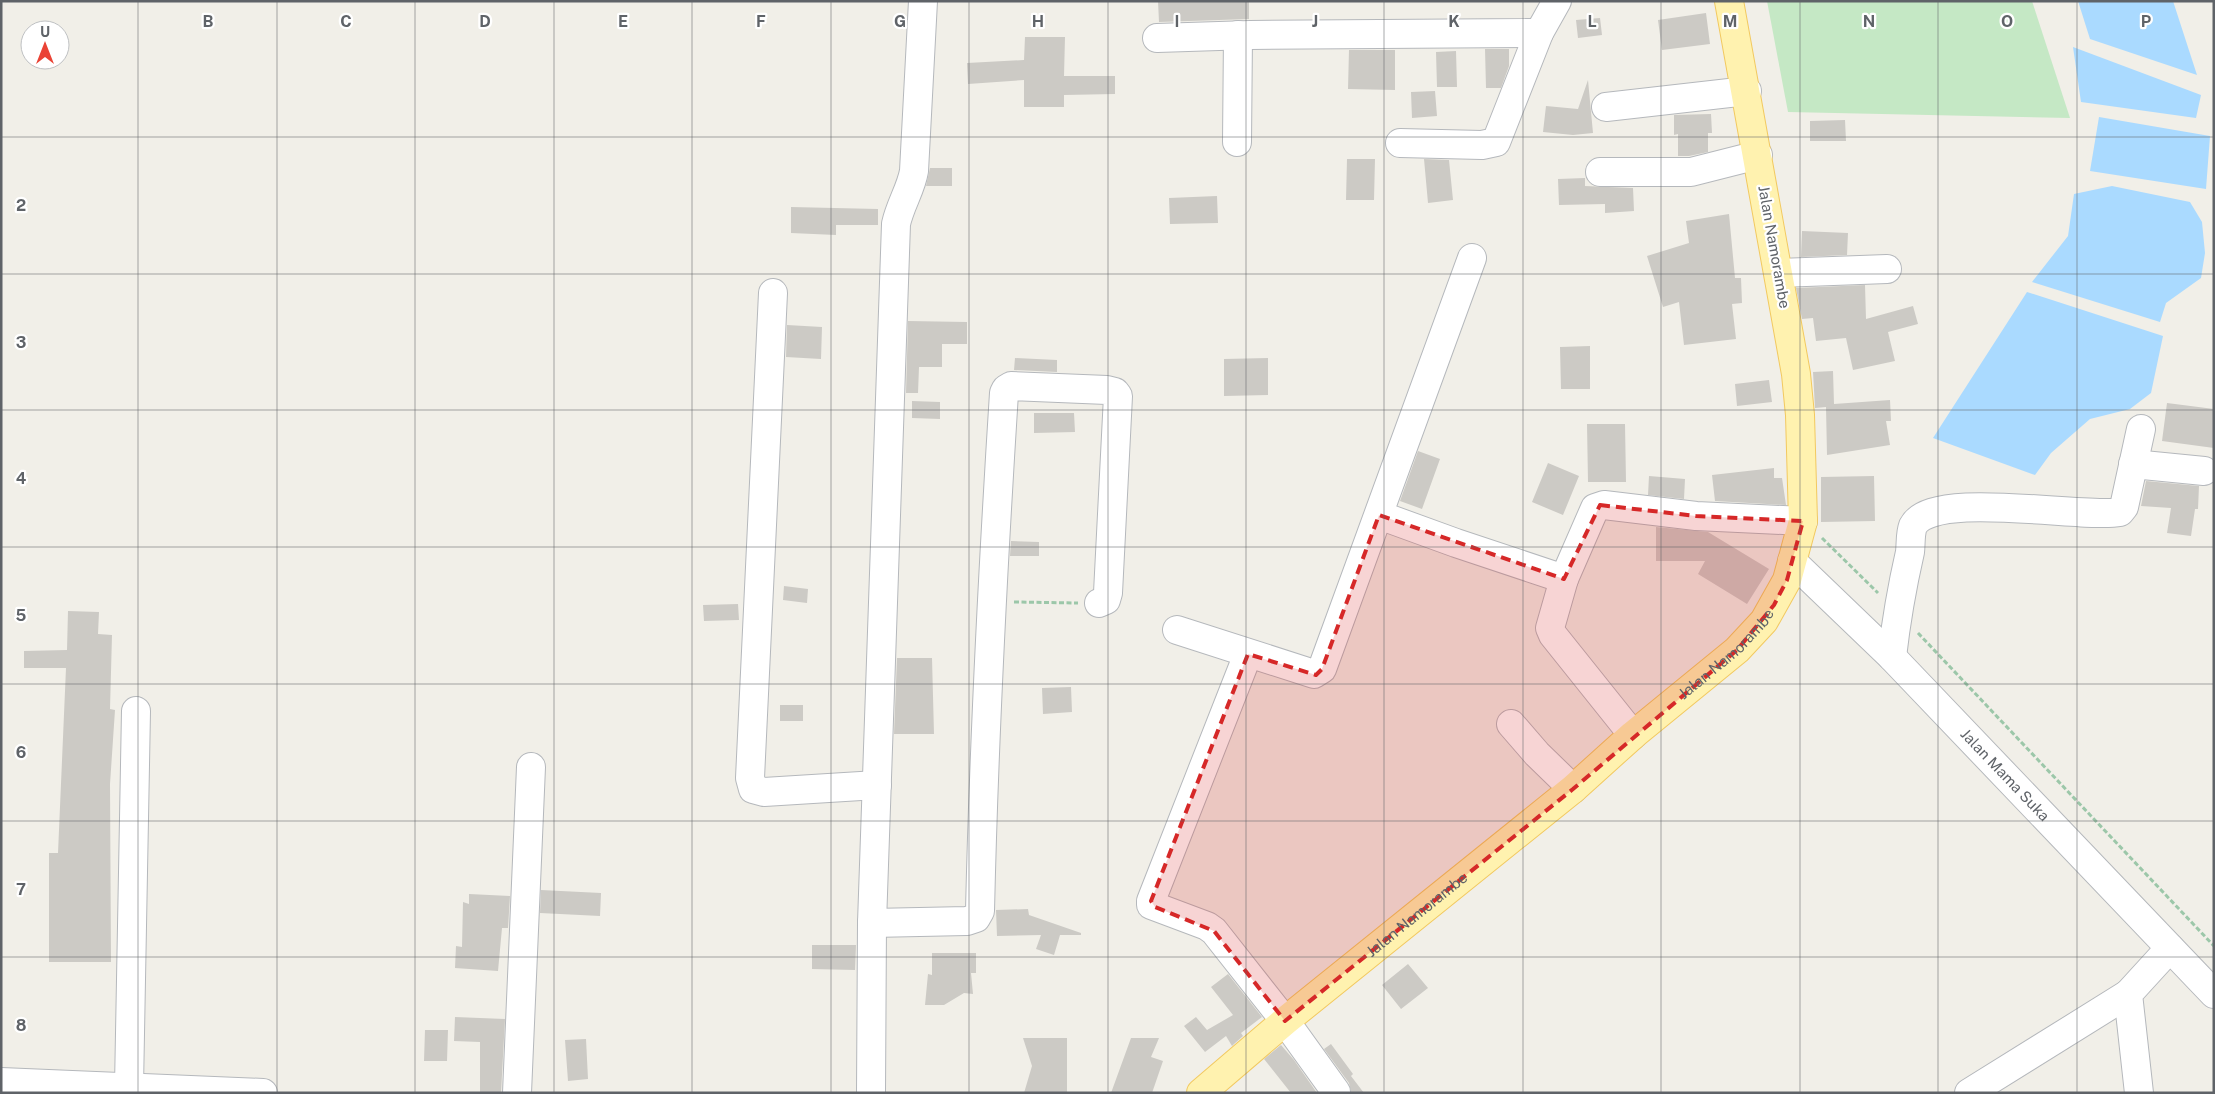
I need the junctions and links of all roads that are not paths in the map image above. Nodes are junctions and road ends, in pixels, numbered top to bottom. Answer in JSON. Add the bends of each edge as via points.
{"nodes":[{"id":1,"x":923,"y":1,"type":"edge"},
{"id":2,"x":1557,"y":1,"type":"edge"},
{"id":3,"x":1729,"y":1,"type":"edge"},
{"id":4,"x":1539,"y":33,"type":"junction"},
{"id":5,"x":1238,"y":35,"type":"junction"},
{"id":6,"x":1157,"y":38,"type":"dead end"},
{"id":7,"x":1747,"y":91,"type":"junction"},
{"id":8,"x":1606,"y":107,"type":"dead end"},
{"id":9,"x":1238,"y":142,"type":"dead end"},
{"id":10,"x":1400,"y":142,"type":"dead end"},
{"id":11,"x":1758,"y":154,"type":"junction"},
{"id":12,"x":1600,"y":172,"type":"dead end"},
{"id":13,"x":1472,"y":258,"type":"dead end"},
{"id":14,"x":1887,"y":269,"type":"dead end"},
{"id":15,"x":1779,"y":273,"type":"junction"},
{"id":16,"x":773,"y":293,"type":"dead end"},
{"id":17,"x":2142,"y":429,"type":"dead end"},
{"id":18,"x":2133,"y":464,"type":"junction"},
{"id":19,"x":2204,"y":471,"type":"dead end"},
{"id":20,"x":1379,"y":515,"type":"junction"},
{"id":21,"x":1803,"y":521,"type":"junction"},
{"id":22,"x":1792,"y":561,"type":"junction"},
{"id":23,"x":1564,"y":579,"type":"junction"},
{"id":24,"x":1099,"y":603,"type":"road end"},
{"id":25,"x":1177,"y":630,"type":"dead end"},
{"id":26,"x":1248,"y":654,"type":"junction"},
{"id":27,"x":1892,"y":657,"type":"junction"},
{"id":28,"x":136,"y":711,"type":"dead end"},
{"id":29,"x":1511,"y":724,"type":"dead end"},
{"id":30,"x":1633,"y":736,"type":"junction"},
{"id":31,"x":531,"y":767,"type":"dead end"},
{"id":32,"x":877,"y":785,"type":"junction"},
{"id":33,"x":1572,"y":789,"type":"junction"},
{"id":34,"x":872,"y":923,"type":"junction"},
{"id":35,"x":2170,"y":948,"type":"junction"},
{"id":36,"x":2128,"y":994,"type":"junction"},
{"id":37,"x":2214,"y":994,"type":"edge"},
{"id":38,"x":1284,"y":1021,"type":"junction"},
{"id":39,"x":1,"y":1082,"type":"edge"},
{"id":40,"x":129,"y":1088,"type":"junction"},
{"id":41,"x":1336,"y":1092,"type":"edge"},
{"id":42,"x":263,"y":1093,"type":"edge"},
{"id":43,"x":517,"y":1093,"type":"edge"},
{"id":44,"x":871,"y":1093,"type":"edge"},
{"id":45,"x":1201,"y":1093,"type":"edge"},
{"id":46,"x":1970,"y":1093,"type":"edge"},
{"id":47,"x":2139,"y":1093,"type":"edge"}],
"edges":[{"from":1,"to":32,"type":"street","via":[[914,171],[896,224]]},
{"from":2,"to":4,"type":"street"},
{"from":3,"to":7,"type":"main road","name":"Jalan Namorambe"},
{"from":4,"to":5,"type":"street"},
{"from":4,"to":10,"type":"street","via":[[1496,142],[1482,145]]},
{"from":5,"to":6,"type":"street"},
{"from":5,"to":9,"type":"street"},
{"from":7,"to":8,"type":"street"},
{"from":7,"to":11,"type":"main road","name":"Jalan Namorambe"},
{"from":11,"to":12,"type":"street","via":[[1691,172]]},
{"from":11,"to":15,"type":"main road","name":"Jalan Namorambe"},
{"from":13,"to":20,"type":"street"},
{"from":14,"to":15,"type":"street"},
{"from":15,"to":21,"type":"main road","name":"Jalan Namorambe","via":[[1797,382]]},
{"from":16,"to":32,"type":"street","via":[[750,778],[753,789],[764,792]]},
{"from":17,"to":18,"type":"street"},
{"from":18,"to":19,"type":"street"},
{"from":18,"to":27,"type":"street","via":[[2120,512],[1966,506],[1916,521],[1897,612]]},
{"from":20,"to":23,"type":"street"},
{"from":20,"to":26,"type":"street","via":[[1322,669],[1314,674]]},
{"from":21,"to":22,"type":"main road","name":"Jalan Namorambe"},
{"from":21,"to":23,"type":"street","via":[[1696,516],[1600,505],[1593,512]]},
{"from":22,"to":27,"type":"street","name":"Jalan Mama Suka"},
{"from":22,"to":30,"type":"main road","name":"Jalan Namorambe","via":[[1764,622],[1737,650]]},
{"from":23,"to":30,"type":"street","via":[[1550,628],[1553,635]]},
{"from":24,"to":34,"type":"street","via":[[1106,600],[1108,593],[1118,396],[1107,390],[1011,386],[1004,393],[991,601],[980,911],[976,918],[967,921]]},
{"from":25,"to":26,"type":"street"},
{"from":26,"to":38,"type":"street","via":[[1151,905],[1207,926],[1214,932]]},
{"from":27,"to":35,"type":"street","name":"Jalan Mama Suka"},
{"from":28,"to":40,"type":"street"},
{"from":29,"to":33,"type":"street"},
{"from":30,"to":33,"type":"main road","name":"Jalan Namorambe"},
{"from":31,"to":43,"type":"street"},
{"from":32,"to":34,"type":"street"},
{"from":33,"to":38,"type":"main road","name":"Jalan Namorambe"},
{"from":34,"to":44,"type":"street"},
{"from":35,"to":36,"type":"street"},
{"from":35,"to":37,"type":"street","name":"Jalan Mama Suka"},
{"from":36,"to":46,"type":"street"},
{"from":36,"to":47,"type":"street"},
{"from":38,"to":41,"type":"street"},
{"from":38,"to":45,"type":"main road","name":"Jalan Namorambe"},
{"from":39,"to":40,"type":"street"},
{"from":40,"to":42,"type":"street"}]}
